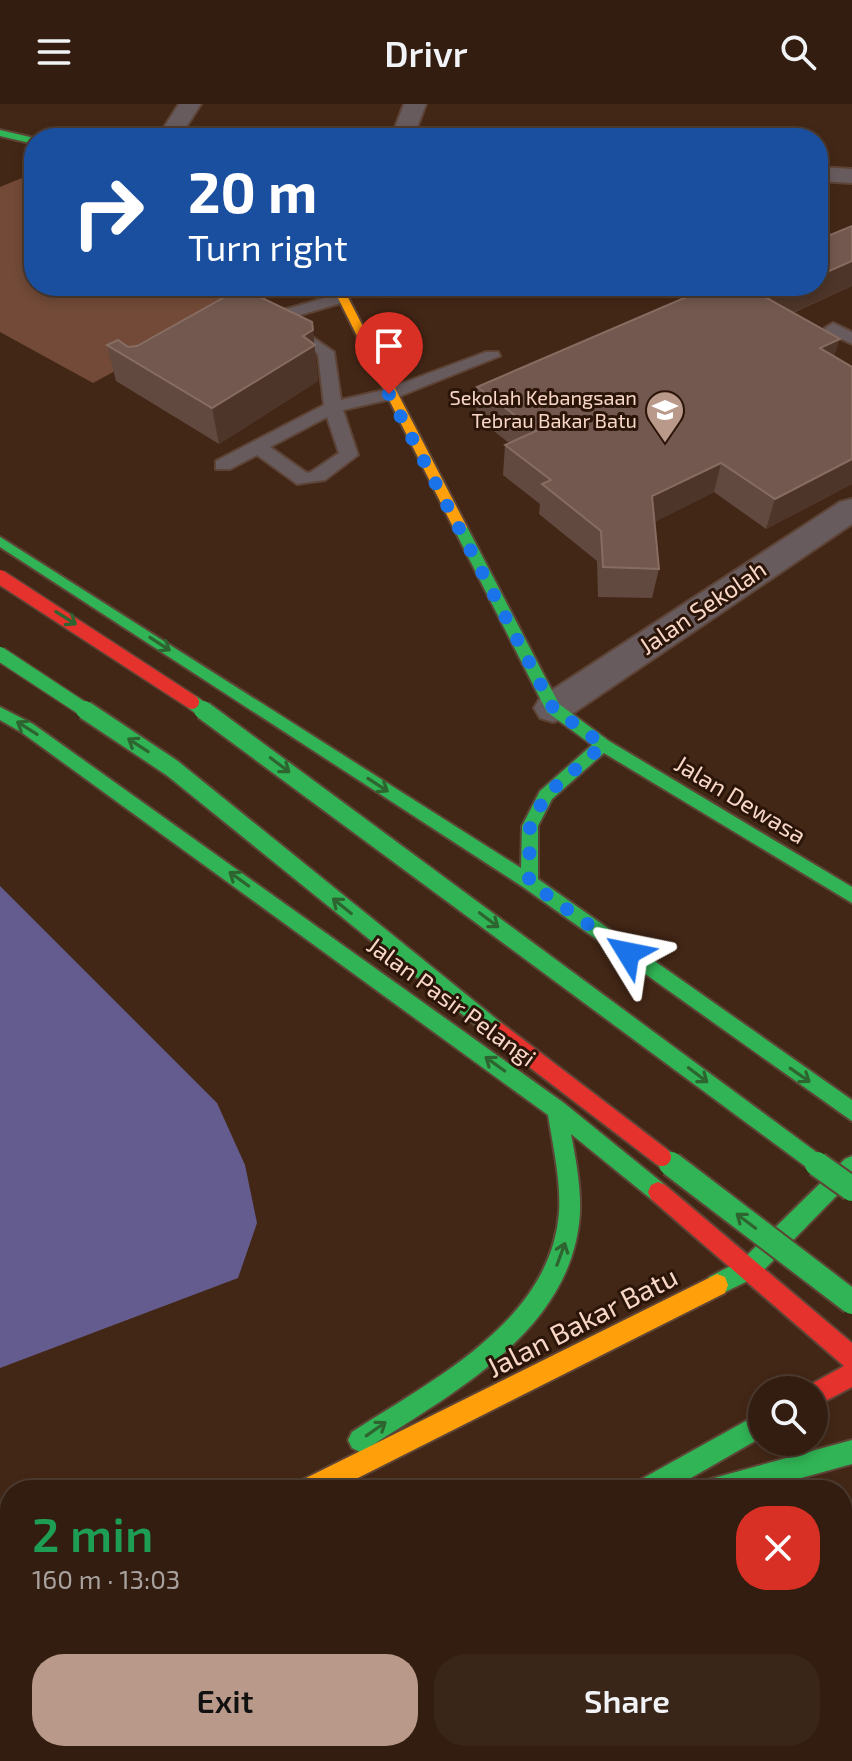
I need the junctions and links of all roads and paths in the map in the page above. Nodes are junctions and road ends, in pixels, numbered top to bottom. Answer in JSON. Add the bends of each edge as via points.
{"nodes":[{"id":1,"x":190,"y":104,"type":"edge"},
{"id":2,"x":415,"y":104,"type":"edge"},
{"id":3,"x":172,"y":128,"type":"edge"},
{"id":4,"x":406,"y":128,"type":"edge"},
{"id":5,"x":828,"y":175,"type":"edge"},
{"id":6,"x":852,"y":176,"type":"edge"},
{"id":7,"x":329,"y":296,"type":"edge"},
{"id":8,"x":341,"y":296,"type":"edge"},
{"id":9,"x":245,"y":314,"type":"edge"},
{"id":10,"x":276,"y":317,"type":"junction"},
{"id":11,"x":833,"y":328,"type":"dead end"},
{"id":12,"x":852,"y":339,"type":"edge"},
{"id":13,"x":492,"y":356,"type":"dead end"},
{"id":14,"x":389,"y":394,"type":"junction"},
{"id":15,"x":333,"y":407,"type":"junction"},
{"id":16,"x":258,"y":447,"type":"junction"},
{"id":17,"x":223,"y":465,"type":"dead end"},
{"id":18,"x":852,"y":509,"type":"edge"},
{"id":19,"x":0,"y":541,"type":"edge"},
{"id":20,"x":0,"y":577,"type":"edge"},
{"id":21,"x":0,"y":654,"type":"edge"},
{"id":22,"x":553,"y":708,"type":"junction"},
{"id":23,"x":0,"y":713,"type":"edge"},
{"id":24,"x":603,"y":745,"type":"junction"},
{"id":25,"x":529,"y":882,"type":"junction"},
{"id":26,"x":852,"y":896,"type":"edge"},
{"id":27,"x":557,"y":1110,"type":"junction"},
{"id":28,"x":852,"y":1112,"type":"edge"},
{"id":29,"x":852,"y":1166,"type":"edge"},
{"id":30,"x":852,"y":1189,"type":"edge"},
{"id":31,"x":750,"y":1268,"type":"junction"},
{"id":32,"x":852,"y":1302,"type":"edge"},
{"id":33,"x":852,"y":1358,"type":"edge"},
{"id":34,"x":852,"y":1374,"type":"edge"},
{"id":35,"x":828,"y":1387,"type":"edge"},
{"id":36,"x":748,"y":1432,"type":"edge"},
{"id":37,"x":852,"y":1452,"type":"edge"},
{"id":38,"x":303,"y":1480,"type":"edge"},
{"id":39,"x":329,"y":1480,"type":"edge"},
{"id":40,"x":664,"y":1480,"type":"edge"},
{"id":41,"x":750,"y":1480,"type":"edge"}],
"edges":[{"from":1,"to":3,"type":"street"},
{"from":2,"to":4,"type":"street"},
{"from":5,"to":6,"type":"street"},
{"from":7,"to":10,"type":"lane"},
{"from":8,"to":14,"type":"main road"},
{"from":9,"to":10,"type":"lane"},
{"from":10,"to":15,"type":"lane","via":[[326,352]]},
{"from":11,"to":12,"type":"lane"},
{"from":13,"to":14,"type":"lane"},
{"from":14,"to":15,"type":"lane"},
{"from":14,"to":22,"type":"main road"},
{"from":15,"to":16,"type":"lane"},
{"from":15,"to":16,"type":"lane","via":[[349,455],[318,476],[304,480]]},
{"from":16,"to":17,"type":"lane"},
{"from":18,"to":22,"type":"street","name":"Jalan Sekolah"},
{"from":19,"to":25,"type":"main road","one_way":true},
{"from":20,"to":30,"type":"main road","one_way":true,"bridge":true,"via":[[231,729]]},
{"from":32,"to":21,"type":"main road","one_way":true,"bridge":true,"via":[[431,980],[172,768]]},
{"from":22,"to":24,"type":"main road","name":"Jalan Dewasa"},
{"from":27,"to":23,"type":"main road","name":"Jalan Pasir Pelangi","one_way":true},
{"from":24,"to":25,"type":"main road","via":[[546,795],[530,826]]},
{"from":24,"to":26,"type":"main road","name":"Jalan Dewasa"},
{"from":25,"to":28,"type":"main road","one_way":true},
{"from":27,"to":31,"type":"main road","name":"Jalan Pasir Pelangi"},
{"from":38,"to":27,"type":"main road","one_way":true,"via":[[513,1332],[536,1305],[567,1238],[567,1185]]},
{"from":29,"to":31,"type":"main road","name":"Jalan Bakar Batu"},
{"from":31,"to":33,"type":"main road","name":"Jalan Pasir Pelangi"},
{"from":31,"to":39,"type":"main road","name":"Jalan Bakar Batu"},
{"from":34,"to":35,"type":"main road"},
{"from":36,"to":40,"type":"main road"},
{"from":37,"to":41,"type":"main road"}]}
